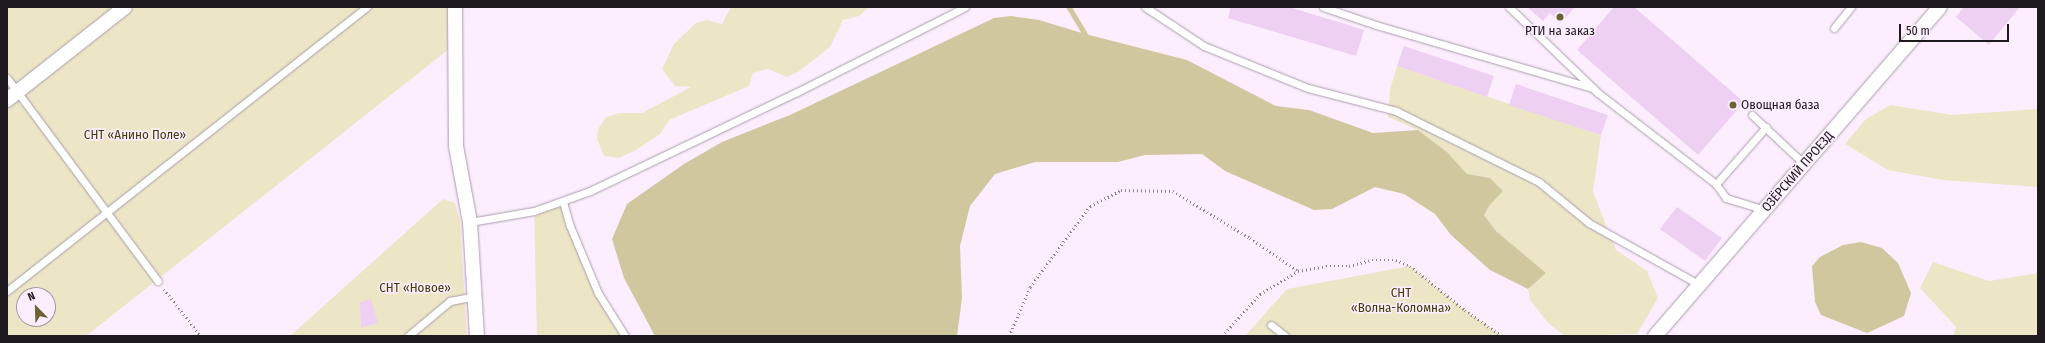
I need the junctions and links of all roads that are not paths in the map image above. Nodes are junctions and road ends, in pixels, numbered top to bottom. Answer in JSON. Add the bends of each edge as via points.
{"nodes":[{"id":1,"x":124,"y":7,"type":"edge"},
{"id":2,"x":367,"y":7,"type":"edge"},
{"id":3,"x":455,"y":7,"type":"edge"},
{"id":4,"x":965,"y":7,"type":"edge"},
{"id":5,"x":1145,"y":7,"type":"edge"},
{"id":6,"x":1323,"y":7,"type":"edge"},
{"id":7,"x":1509,"y":7,"type":"edge"},
{"id":8,"x":1851,"y":7,"type":"edge"},
{"id":9,"x":1940,"y":7,"type":"edge"},
{"id":10,"x":1834,"y":28,"type":"dead end"},
{"id":11,"x":7,"y":78,"type":"edge"},
{"id":12,"x":1593,"y":88,"type":"junction"},
{"id":13,"x":12,"y":96,"type":"edge"},
{"id":14,"x":1752,"y":115,"type":"dead end"},
{"id":15,"x":1766,"y":127,"type":"junction"},
{"id":16,"x":1805,"y":165,"type":"junction"},
{"id":17,"x":1716,"y":184,"type":"junction"},
{"id":18,"x":563,"y":202,"type":"junction"},
{"id":19,"x":1765,"y":210,"type":"junction"},
{"id":20,"x":108,"y":212,"type":"junction"},
{"id":21,"x":470,"y":222,"type":"junction"},
{"id":22,"x":158,"y":281,"type":"road end"},
{"id":23,"x":1700,"y":285,"type":"junction"},
{"id":24,"x":7,"y":291,"type":"edge"},
{"id":25,"x":475,"y":296,"type":"junction"},
{"id":26,"x":1271,"y":325,"type":"dead end"},
{"id":27,"x":408,"y":336,"type":"edge"},
{"id":28,"x":477,"y":336,"type":"edge"},
{"id":29,"x":625,"y":336,"type":"edge"},
{"id":30,"x":1284,"y":336,"type":"edge"},
{"id":31,"x":1655,"y":336,"type":"edge"}],
"edges":[{"from":1,"to":13,"type":"street"},
{"from":2,"to":20,"type":"lane"},
{"from":3,"to":21,"type":"street","via":[[456,146]]},
{"from":4,"to":18,"type":"lane","via":[[797,92]]},
{"from":5,"to":23,"type":"lane","via":[[1204,46],[1308,88],[1396,111],[1539,182],[1589,223]]},
{"from":6,"to":12,"type":"lane","via":[[1376,25]]},
{"from":7,"to":12,"type":"lane"},
{"from":8,"to":10,"type":"lane"},
{"from":9,"to":16,"type":"street","name":"ОЗЁРСКИЙ ПРОЕЗД"},
{"from":11,"to":13,"type":"lane"},
{"from":12,"to":17,"type":"lane"},
{"from":13,"to":20,"type":"lane"},
{"from":14,"to":15,"type":"lane"},
{"from":15,"to":16,"type":"lane"},
{"from":15,"to":17,"type":"lane"},
{"from":16,"to":19,"type":"street","name":"ОЗЁРСКИЙ ПРОЕЗД"},
{"from":17,"to":19,"type":"lane","via":[[1726,198]]},
{"from":18,"to":21,"type":"lane","via":[[534,211]]},
{"from":18,"to":29,"type":"lane","via":[[570,226],[598,293]]},
{"from":19,"to":23,"type":"street","name":"ОЗЁРСКИЙ ПРОЕЗД"},
{"from":20,"to":22,"type":"lane"},
{"from":20,"to":24,"type":"lane"},
{"from":21,"to":25,"type":"street"},
{"from":23,"to":31,"type":"street","name":"ОЗЁРСКИЙ ПРОЕЗД"},
{"from":25,"to":27,"type":"lane","via":[[450,301]]},
{"from":25,"to":28,"type":"street"},
{"from":26,"to":30,"type":"lane"}]}
